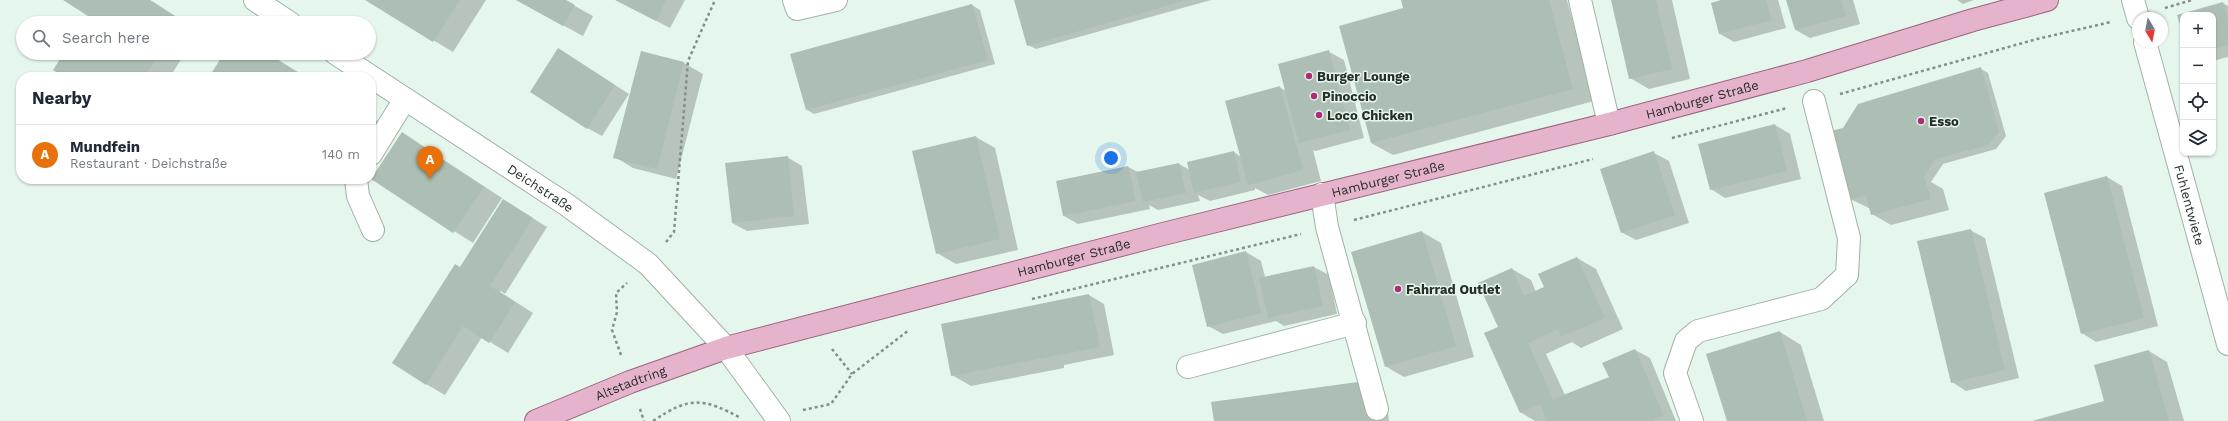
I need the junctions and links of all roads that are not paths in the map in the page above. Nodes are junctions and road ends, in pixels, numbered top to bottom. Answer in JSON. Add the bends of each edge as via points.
{"nodes":[{"id":1,"x":255,"y":0,"type":"edge"},
{"id":2,"x":794,"y":0,"type":"edge"},
{"id":3,"x":836,"y":0,"type":"edge"},
{"id":4,"x":1580,"y":0,"type":"edge"},
{"id":5,"x":2047,"y":0,"type":"edge"},
{"id":6,"x":2133,"y":0,"type":"edge"},
{"id":7,"x":2014,"y":4,"type":"edge"},
{"id":8,"x":2136,"y":12,"type":"edge"},
{"id":9,"x":279,"y":16,"type":"edge"},
{"id":10,"x":2147,"y":48,"type":"edge"},
{"id":11,"x":346,"y":60,"type":"edge"},
{"id":12,"x":364,"y":72,"type":"edge"},
{"id":13,"x":376,"y":80,"type":"edge"},
{"id":14,"x":405,"y":99,"type":"junction"},
{"id":15,"x":1814,"y":101,"type":"road end"},
{"id":16,"x":1608,"y":124,"type":"junction"},
{"id":17,"x":376,"y":146,"type":"edge"},
{"id":18,"x":357,"y":184,"type":"edge"},
{"id":19,"x":1322,"y":194,"type":"junction"},
{"id":20,"x":373,"y":230,"type":"dead end"},
{"id":21,"x":1355,"y":323,"type":"junction"},
{"id":22,"x":2228,"y":344,"type":"edge"},
{"id":23,"x":726,"y":348,"type":"junction"},
{"id":24,"x":1188,"y":367,"type":"dead end"},
{"id":25,"x":1377,"y":409,"type":"dead end"},
{"id":26,"x":536,"y":421,"type":"edge"},
{"id":27,"x":779,"y":421,"type":"edge"},
{"id":28,"x":1692,"y":421,"type":"edge"}],
"edges":[{"from":1,"to":9,"type":"street"},
{"from":2,"to":3,"type":"street","via":[[797,9]]},
{"from":4,"to":16,"type":"street"},
{"from":5,"to":7,"type":"main road","name":"Hamburger Straße"},
{"from":6,"to":8,"type":"street"},
{"from":7,"to":16,"type":"main road","name":"Hamburger Straße","via":[[1807,71]]},
{"from":10,"to":22,"type":"street","name":"Fuhlentwiete"},
{"from":11,"to":12,"type":"street","name":"Deichstraße"},
{"from":13,"to":14,"type":"street","name":"Deichstraße"},
{"from":14,"to":17,"type":"street"},
{"from":14,"to":23,"type":"street","name":"Deichstraße","via":[[567,205],[648,264]]},
{"from":15,"to":28,"type":"street","via":[[1849,238],[1847,275],[1821,299],[1698,331],[1686,341],[1676,373]]},
{"from":16,"to":19,"type":"main road","name":"Hamburger Straße"},
{"from":18,"to":20,"type":"street","via":[[358,196]]},
{"from":19,"to":21,"type":"street","via":[[1327,227]]},
{"from":19,"to":23,"type":"main road","name":"Hamburger Straße"},
{"from":21,"to":24,"type":"street"},
{"from":21,"to":25,"type":"street"},
{"from":23,"to":26,"type":"main road","name":"Altstadtring","via":[[630,382]]},
{"from":23,"to":27,"type":"street","name":"Deichstraße"}]}
